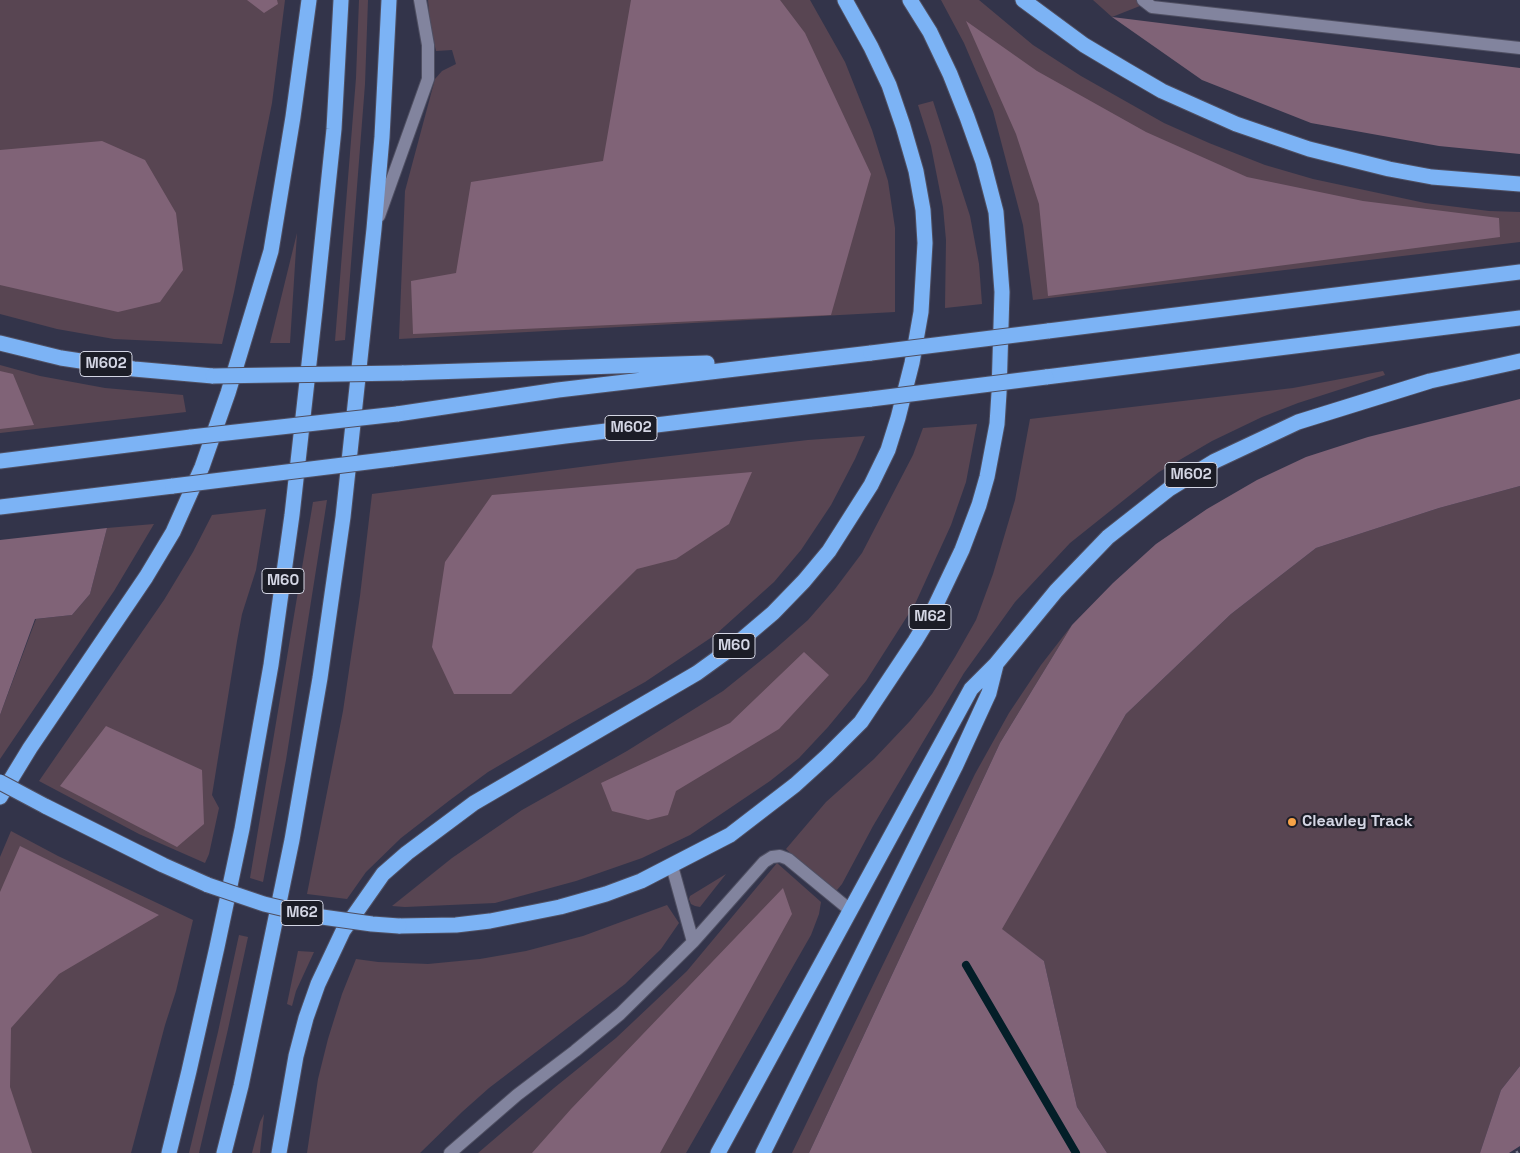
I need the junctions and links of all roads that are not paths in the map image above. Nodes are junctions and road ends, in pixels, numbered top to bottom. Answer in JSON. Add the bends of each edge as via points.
{"nodes":[{"id":1,"x":309,"y":0,"type":"edge"},
{"id":2,"x":341,"y":0,"type":"edge"},
{"id":3,"x":388,"y":0,"type":"edge"},
{"id":4,"x":420,"y":0,"type":"edge"},
{"id":5,"x":845,"y":0,"type":"edge"},
{"id":6,"x":910,"y":0,"type":"edge"},
{"id":7,"x":1023,"y":0,"type":"edge"},
{"id":8,"x":1144,"y":0,"type":"edge"},
{"id":9,"x":1520,"y":48,"type":"edge"},
{"id":10,"x":1520,"y":184,"type":"edge"},
{"id":11,"x":374,"y":229,"type":"junction"},
{"id":12,"x":1520,"y":272,"type":"edge"},
{"id":13,"x":1520,"y":318,"type":"edge"},
{"id":14,"x":0,"y":343,"type":"edge"},
{"id":15,"x":806,"y":360,"type":"junction"},
{"id":16,"x":1520,"y":361,"type":"edge"},
{"id":17,"x":0,"y":461,"type":"edge"},
{"id":18,"x":0,"y":506,"type":"edge"},
{"id":19,"x":996,"y":664,"type":"junction"},
{"id":20,"x":0,"y":782,"type":"edge"},
{"id":21,"x":0,"y":797,"type":"edge"},
{"id":22,"x":672,"y":866,"type":"junction"},
{"id":23,"x":850,"y":910,"type":"junction"},
{"id":24,"x":693,"y":942,"type":"junction"},
{"id":25,"x":168,"y":1153,"type":"edge"},
{"id":26,"x":224,"y":1153,"type":"edge"},
{"id":27,"x":279,"y":1153,"type":"edge"},
{"id":28,"x":450,"y":1153,"type":"edge"},
{"id":29,"x":718,"y":1153,"type":"edge"},
{"id":30,"x":763,"y":1153,"type":"edge"}],
"edges":[{"from":1,"to":21,"type":"highway","via":[[271,251],[202,468],[173,532],[146,577]]},
{"from":2,"to":25,"type":"highway","number":"M60","via":[[334,129],[318,291],[271,665],[242,829],[190,1071]]},
{"from":3,"to":11,"type":"highway"},
{"from":4,"to":11,"type":"lane","via":[[428,44],[428,79]]},
{"from":5,"to":27,"type":"highway","number":"M60","via":[[889,85],[903,126],[916,171],[925,243],[921,312],[912,363],[888,450],[871,485],[829,551],[804,581],[733,648],[697,673],[474,803],[383,874],[343,930],[318,984],[296,1056]]},
{"from":6,"to":22,"type":"highway","number":"M62","via":[[930,32],[967,117],[996,212],[1002,292],[999,393],[987,477],[962,550],[936,605],[861,722],[796,785],[730,835]]},
{"from":7,"to":10,"type":"highway","via":[[1084,45],[1162,92],[1236,124],[1309,149],[1390,169]]},
{"from":8,"to":9,"type":"lane","via":[[1152,7]]},
{"from":11,"to":26,"type":"highway","via":[[343,517],[320,678],[270,950],[242,1086]]},
{"from":12,"to":15,"type":"highway","number":"M602","bridge":true},
{"from":13,"to":18,"type":"highway","number":"M602","bridge":true},
{"from":14,"to":15,"type":"highway","number":"M602","bridge":true,"via":[[61,358],[213,376]]},
{"from":15,"to":17,"type":"highway","number":"M602","bridge":true,"via":[[558,390],[397,414]]},
{"from":16,"to":19,"type":"highway","number":"M602","via":[[1430,381],[1298,422],[1215,461],[1168,489],[1108,537],[1056,591]]},
{"from":19,"to":23,"type":"highway","via":[[971,689]]},
{"from":19,"to":30,"type":"highway","via":[[989,693],[955,768]]},
{"from":20,"to":22,"type":"highway","number":"M62","bridge":true,"via":[[208,885],[264,904],[363,923],[399,926],[481,922],[560,907],[606,894]]},
{"from":22,"to":24,"type":"lane"},
{"from":23,"to":24,"type":"lane","via":[[788,860],[772,857]]},
{"from":23,"to":29,"type":"highway"},
{"from":24,"to":28,"type":"lane","via":[[620,1014]]}]}
